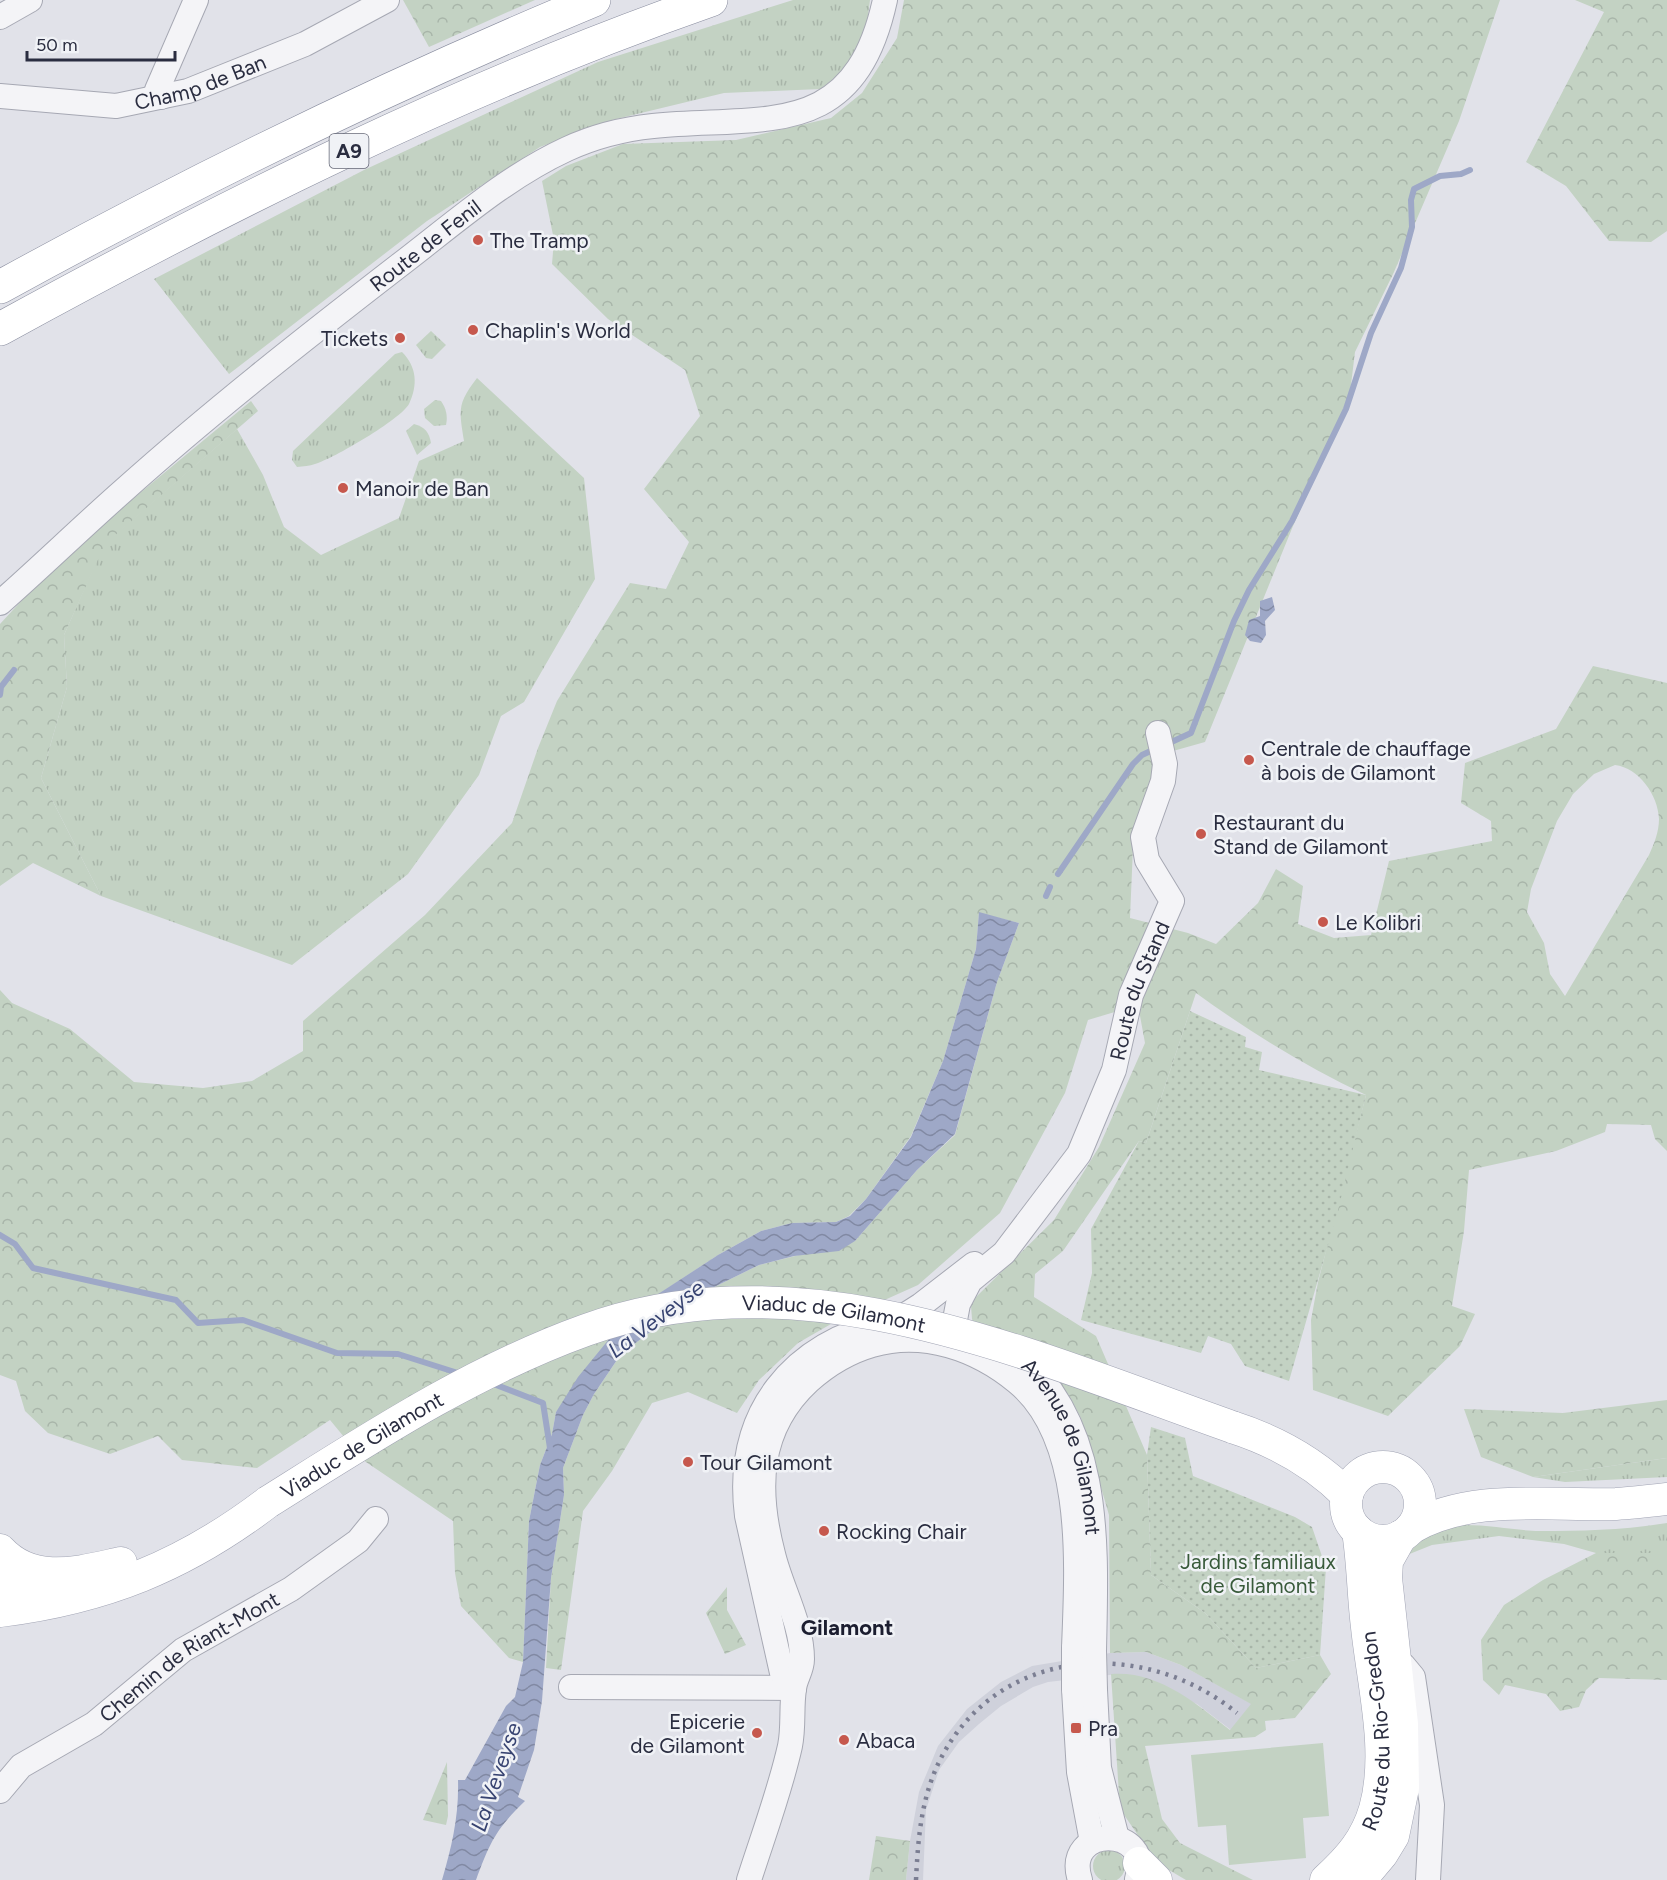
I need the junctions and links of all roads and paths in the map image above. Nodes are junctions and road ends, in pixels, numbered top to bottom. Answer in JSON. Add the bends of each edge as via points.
{"nodes":[{"id":1,"x":30,"y":0,"type":"edge"},
{"id":2,"x":195,"y":0,"type":"edge"},
{"id":3,"x":387,"y":0,"type":"edge"},
{"id":4,"x":594,"y":0,"type":"edge"},
{"id":5,"x":711,"y":0,"type":"edge"},
{"id":6,"x":885,"y":0,"type":"edge"},
{"id":7,"x":0,"y":18,"type":"edge"},
{"id":8,"x":0,"y":96,"type":"edge"},
{"id":9,"x":161,"y":97,"type":"junction"},
{"id":10,"x":0,"y":286,"type":"edge"},
{"id":11,"x":0,"y":329,"type":"edge"},
{"id":12,"x":0,"y":603,"type":"edge"},
{"id":13,"x":1160,"y":741,"type":"dead end"},
{"id":14,"x":1017,"y":1233,"type":"junction"},
{"id":15,"x":899,"y":1319,"type":"junction"},
{"id":16,"x":954,"y":1325,"type":"junction"},
{"id":17,"x":1282,"y":1445,"type":"junction"},
{"id":18,"x":1376,"y":1468,"type":"junction"},
{"id":19,"x":1410,"y":1479,"type":"junction"},
{"id":20,"x":1347,"y":1495,"type":"junction"},
{"id":21,"x":1667,"y":1500,"type":"edge"},
{"id":22,"x":1580,"y":1503,"type":"junction"},
{"id":23,"x":376,"y":1519,"type":"dead end"},
{"id":24,"x":1358,"y":1531,"type":"junction"},
{"id":25,"x":1406,"y":1532,"type":"junction"},
{"id":26,"x":0,"y":1550,"type":"edge"},
{"id":27,"x":132,"y":1566,"type":"junction"},
{"id":28,"x":0,"y":1586,"type":"edge"},
{"id":29,"x":0,"y":1611,"type":"edge"},
{"id":30,"x":1084,"y":1649,"type":"junction"},
{"id":31,"x":1382,"y":1657,"type":"junction"},
{"id":32,"x":571,"y":1687,"type":"dead end"},
{"id":33,"x":794,"y":1688,"type":"junction"},
{"id":34,"x":1084,"y":1690,"type":"junction"},
{"id":35,"x":0,"y":1791,"type":"edge"},
{"id":36,"x":1117,"y":1838,"type":"junction"},
{"id":37,"x":1092,"y":1842,"type":"junction"},
{"id":38,"x":1144,"y":1874,"type":"edge"},
{"id":39,"x":1077,"y":1878,"type":"edge"},
{"id":40,"x":749,"y":1880,"type":"edge"},
{"id":41,"x":1326,"y":1880,"type":"edge"},
{"id":42,"x":1360,"y":1880,"type":"edge"},
{"id":43,"x":1428,"y":1880,"type":"edge"}],
"edges":[{"from":1,"to":7,"type":"street"},
{"from":2,"to":9,"type":"street","via":[[157,90]]},
{"from":3,"to":9,"type":"street","name":"Champ de Ban","via":[[305,44],[208,84]]},
{"from":4,"to":10,"type":"highway","number":"A9","via":[[356,106],[142,210]]},
{"from":5,"to":11,"type":"highway","number":"A9","via":[[576,50],[394,130],[168,240]]},
{"from":6,"to":12,"type":"street","name":"Route de Fenil","via":[[874,39],[859,68],[820,103],[771,120],[652,126],[593,139],[546,160],[481,202],[241,390]]},
{"from":8,"to":9,"type":"street","name":"Champ de Ban","via":[[116,106]]},
{"from":13,"to":14,"type":"street","name":"Route du Stand","via":[[1165,764],[1162,781],[1143,837],[1147,860],[1172,901],[1131,995],[1114,1070],[1087,1137],[1079,1154]]},
{"from":14,"to":15,"type":"street","name":"Route du Stand"},
{"from":14,"to":16,"type":"street","name":"Route du Stand","via":[[1004,1253],[963,1290]]},
{"from":15,"to":16,"type":"street","name":"Avenue de Gilamont"},
{"from":15,"to":33,"type":"street","name":"Avenue de Gilamont","via":[[836,1338],[798,1364],[769,1400],[753,1435],[744,1492],[747,1516],[778,1659],[782,1673]]},
{"from":16,"to":30,"type":"street","name":"Avenue de Gilamont","via":[[997,1340],[1029,1364],[1069,1424],[1090,1489],[1094,1525]]},
{"from":17,"to":18,"type":"main road","name":"Viaduc de Gilamont","via":[[1301,1445]]},
{"from":17,"to":20,"type":"main road","name":"Viaduc de Gilamont","via":[[1333,1480]]},
{"from":17,"to":27,"type":"main road","name":"Viaduc de Gilamont","bridge":true,"via":[[1002,1346],[888,1315],[839,1307],[740,1303],[640,1316],[588,1329],[507,1362],[409,1415],[268,1502],[234,1528]]},
{"from":18,"to":19,"type":"main road","via":[[1397,1470]]},
{"from":18,"to":20,"type":"main road","via":[[1360,1475]]},
{"from":19,"to":22,"type":"main road","via":[[1433,1488],[1541,1496]]},
{"from":19,"to":25,"type":"main road","via":[[1420,1504],[1418,1517]]},
{"from":20,"to":24,"type":"main road","via":[[1348,1514]]},
{"from":21,"to":22,"type":"main road"},
{"from":22,"to":25,"type":"main road","via":[[1450,1510],[1427,1518]]},
{"from":23,"to":35,"type":"street","name":"Chemin de Riant-Mont","via":[[358,1541],[291,1589],[183,1650],[94,1724],[21,1766]]},
{"from":24,"to":25,"type":"main road","via":[[1378,1540]]},
{"from":24,"to":31,"type":"main road","name":"Route du Rio-Gredon"},
{"from":25,"to":31,"type":"main road","name":"Route du Rio-Gredon","via":[[1392,1548],[1386,1570]]},
{"from":26,"to":27,"type":"main road","via":[[27,1569],[46,1574]]},
{"from":27,"to":28,"type":"main road","name":"Viaduc de Gilamont","via":[[50,1588]]},
{"from":27,"to":29,"type":"main road","name":"Viaduc de Gilamont","via":[[80,1597]]},
{"from":30,"to":33,"type":"street","name":"Avenue de Gilamont","via":[[1076,1527],[1063,1458],[1036,1402],[990,1361],[964,1349],[929,1341],[881,1342],[850,1353],[820,1371],[784,1409],[769,1442],[764,1511],[802,1657]]},
{"from":30,"to":34,"type":"street","name":"Avenue de Gilamont","bridge":true},
{"from":31,"to":41,"type":"main road","name":"Route du Rio-Gredon","via":[[1377,1799],[1369,1826],[1354,1853]]},
{"from":31,"to":42,"type":"main road","name":"Route du Rio-Gredon","via":[[1404,1759],[1400,1814],[1393,1836]]},
{"from":31,"to":43,"type":"street","via":[[1403,1665],[1413,1677],[1432,1805]]},
{"from":32,"to":33,"type":"street"},
{"from":33,"to":40,"type":"street","name":"Avenue de Gilamont","via":[[791,1742]]},
{"from":34,"to":36,"type":"street","name":"Avenue de Gilamont"},
{"from":34,"to":37,"type":"street","name":"Avenue de Gilamont","via":[[1080,1772]]},
{"from":36,"to":37,"type":"street"},
{"from":36,"to":38,"type":"street","via":[[1131,1847]]},
{"from":37,"to":39,"type":"street","via":[[1080,1856]]}]}
